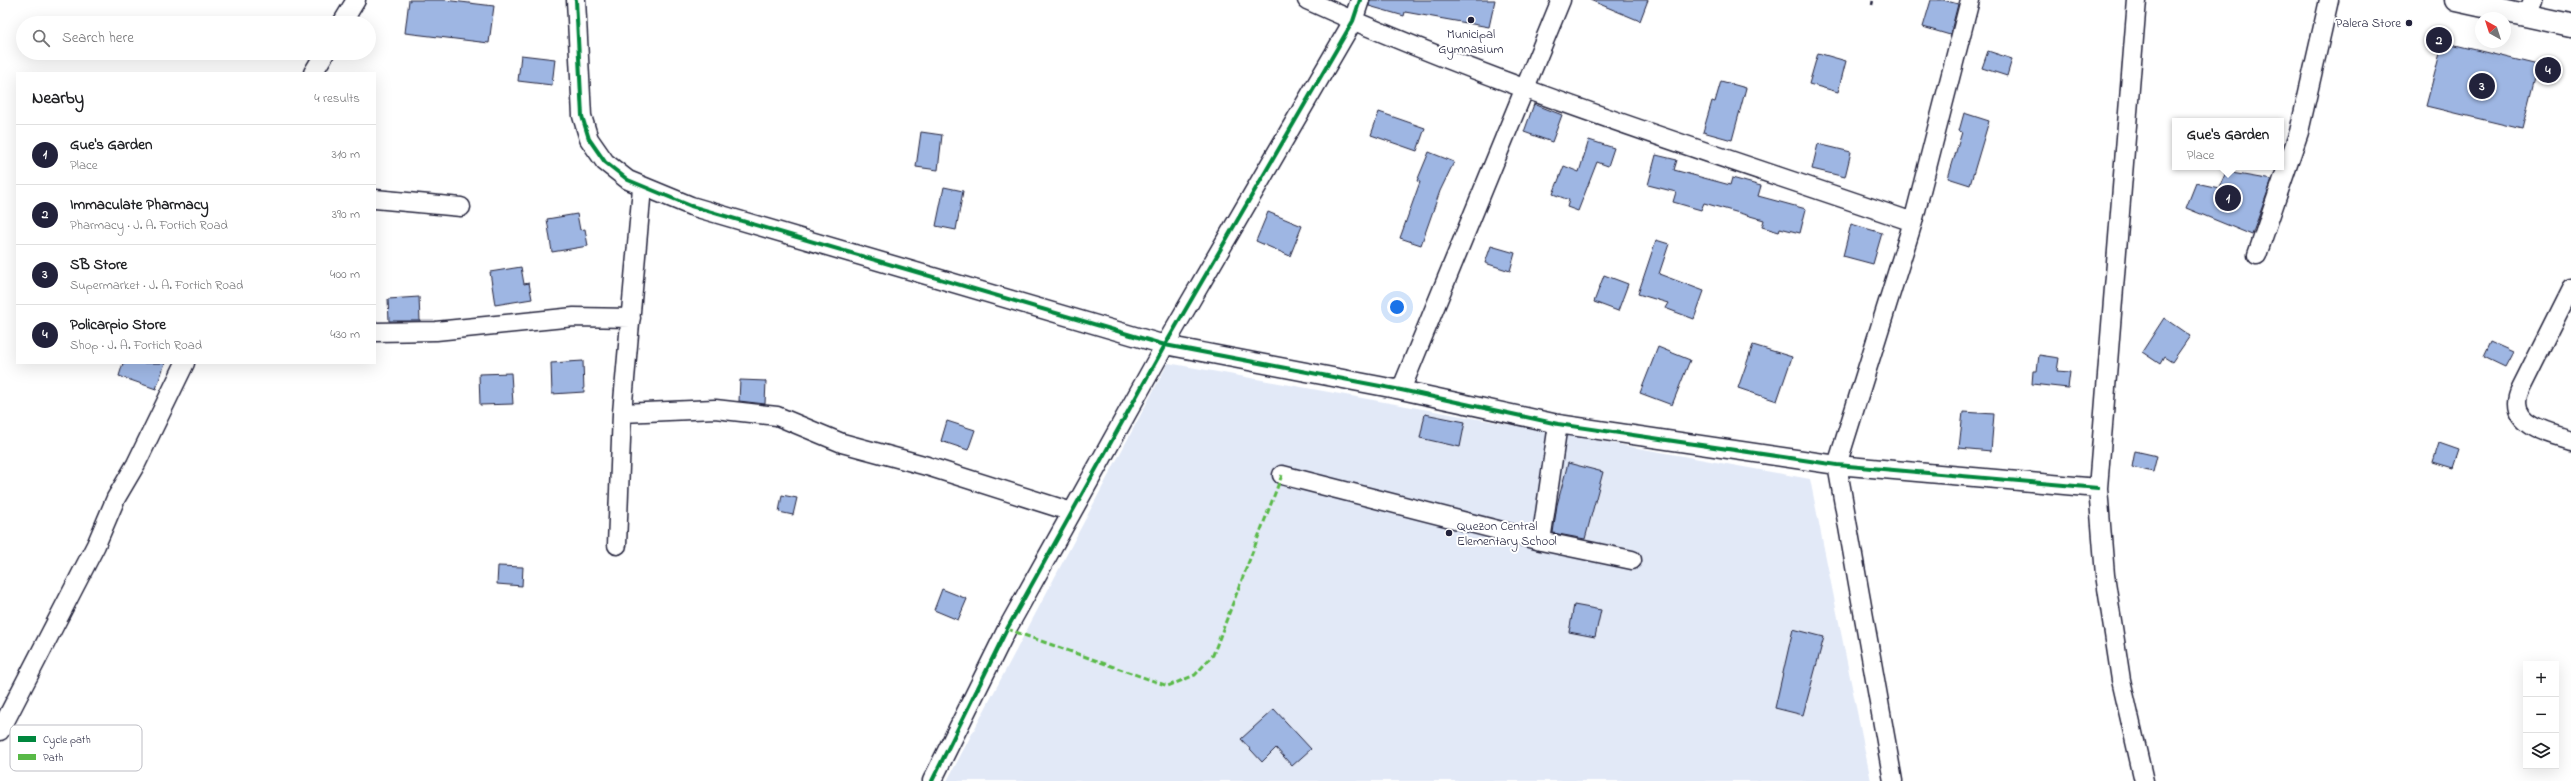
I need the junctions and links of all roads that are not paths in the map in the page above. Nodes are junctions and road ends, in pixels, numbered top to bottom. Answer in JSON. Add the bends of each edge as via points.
{"nodes":[{"id":1,"x":356,"y":0,"type":"edge"},
{"id":2,"x":576,"y":0,"type":"edge"},
{"id":3,"x":1307,"y":0,"type":"edge"},
{"id":4,"x":1360,"y":0,"type":"edge"},
{"id":5,"x":1561,"y":0,"type":"edge"},
{"id":6,"x":1970,"y":0,"type":"edge"},
{"id":7,"x":2137,"y":0,"type":"edge"},
{"id":8,"x":2329,"y":0,"type":"edge"},
{"id":9,"x":2456,"y":0,"type":"edge"},
{"id":10,"x":2530,"y":8,"type":"edge"},
{"id":11,"x":346,"y":16,"type":"edge"},
{"id":12,"x":1353,"y":21,"type":"junction"},
{"id":13,"x":2571,"y":25,"type":"edge"},
{"id":14,"x":321,"y":60,"type":"edge"},
{"id":15,"x":314,"y":72,"type":"edge"},
{"id":16,"x":1526,"y":89,"type":"junction"},
{"id":17,"x":642,"y":188,"type":"junction"},
{"id":18,"x":376,"y":199,"type":"edge"},
{"id":19,"x":461,"y":207,"type":"dead end"},
{"id":20,"x":1913,"y":222,"type":"junction"},
{"id":21,"x":2258,"y":255,"type":"dead end"},
{"id":22,"x":2571,"y":288,"type":"edge"},
{"id":23,"x":631,"y":318,"type":"junction"},
{"id":24,"x":376,"y":332,"type":"edge"},
{"id":25,"x":1165,"y":345,"type":"junction"},
{"id":26,"x":185,"y":364,"type":"edge"},
{"id":27,"x":1401,"y":390,"type":"junction"},
{"id":28,"x":622,"y":413,"type":"junction"},
{"id":29,"x":1558,"y":424,"type":"junction"},
{"id":30,"x":2571,"y":440,"type":"edge"},
{"id":31,"x":1837,"y":465,"type":"junction"},
{"id":32,"x":1282,"y":475,"type":"dead end"},
{"id":33,"x":2098,"y":488,"type":"junction"},
{"id":34,"x":1072,"y":512,"type":"junction"},
{"id":35,"x":1541,"y":541,"type":"junction"},
{"id":36,"x":616,"y":545,"type":"dead end"},
{"id":37,"x":1632,"y":560,"type":"dead end"},
{"id":38,"x":0,"y":731,"type":"edge"},
{"id":39,"x":932,"y":781,"type":"edge"},
{"id":40,"x":1892,"y":781,"type":"edge"},
{"id":41,"x":2144,"y":781,"type":"edge"}],
"edges":[{"from":1,"to":11,"type":"street"},
{"from":2,"to":17,"type":"street","via":[[582,116],[589,139],[605,162]]},
{"from":3,"to":12,"type":"street"},
{"from":4,"to":12,"type":"street"},
{"from":5,"to":16,"type":"street"},
{"from":6,"to":20,"type":"street"},
{"from":7,"to":33,"type":"street"},
{"from":8,"to":21,"type":"street","via":[[2299,132]]},
{"from":9,"to":10,"type":"highway"},
{"from":10,"to":13,"type":"highway"},
{"from":12,"to":16,"type":"street"},
{"from":12,"to":25,"type":"street"},
{"from":14,"to":15,"type":"street"},
{"from":16,"to":20,"type":"street"},
{"from":16,"to":27,"type":"street"},
{"from":17,"to":23,"type":"street"},
{"from":17,"to":25,"type":"street","via":[[691,206]]},
{"from":18,"to":19,"type":"street"},
{"from":20,"to":31,"type":"street"},
{"from":22,"to":30,"type":"street","via":[[2521,388],[2517,403],[2520,415],[2531,424]]},
{"from":23,"to":24,"type":"street","via":[[554,318],[436,330]]},
{"from":23,"to":28,"type":"street"},
{"from":25,"to":27,"type":"street"},
{"from":25,"to":34,"type":"street"},
{"from":26,"to":38,"type":"street","via":[[136,464],[116,498],[96,545]]},
{"from":27,"to":29,"type":"street"},
{"from":28,"to":34,"type":"street","via":[[715,409],[777,416],[842,443],[927,466]]},
{"from":28,"to":36,"type":"street"},
{"from":29,"to":31,"type":"street"},
{"from":29,"to":35,"type":"street"},
{"from":31,"to":33,"type":"street"},
{"from":31,"to":40,"type":"street"},
{"from":32,"to":35,"type":"street"},
{"from":33,"to":41,"type":"street","via":[[2105,575],[2121,680]]},
{"from":34,"to":39,"type":"street","via":[[989,662]]},
{"from":35,"to":37,"type":"street"}]}
